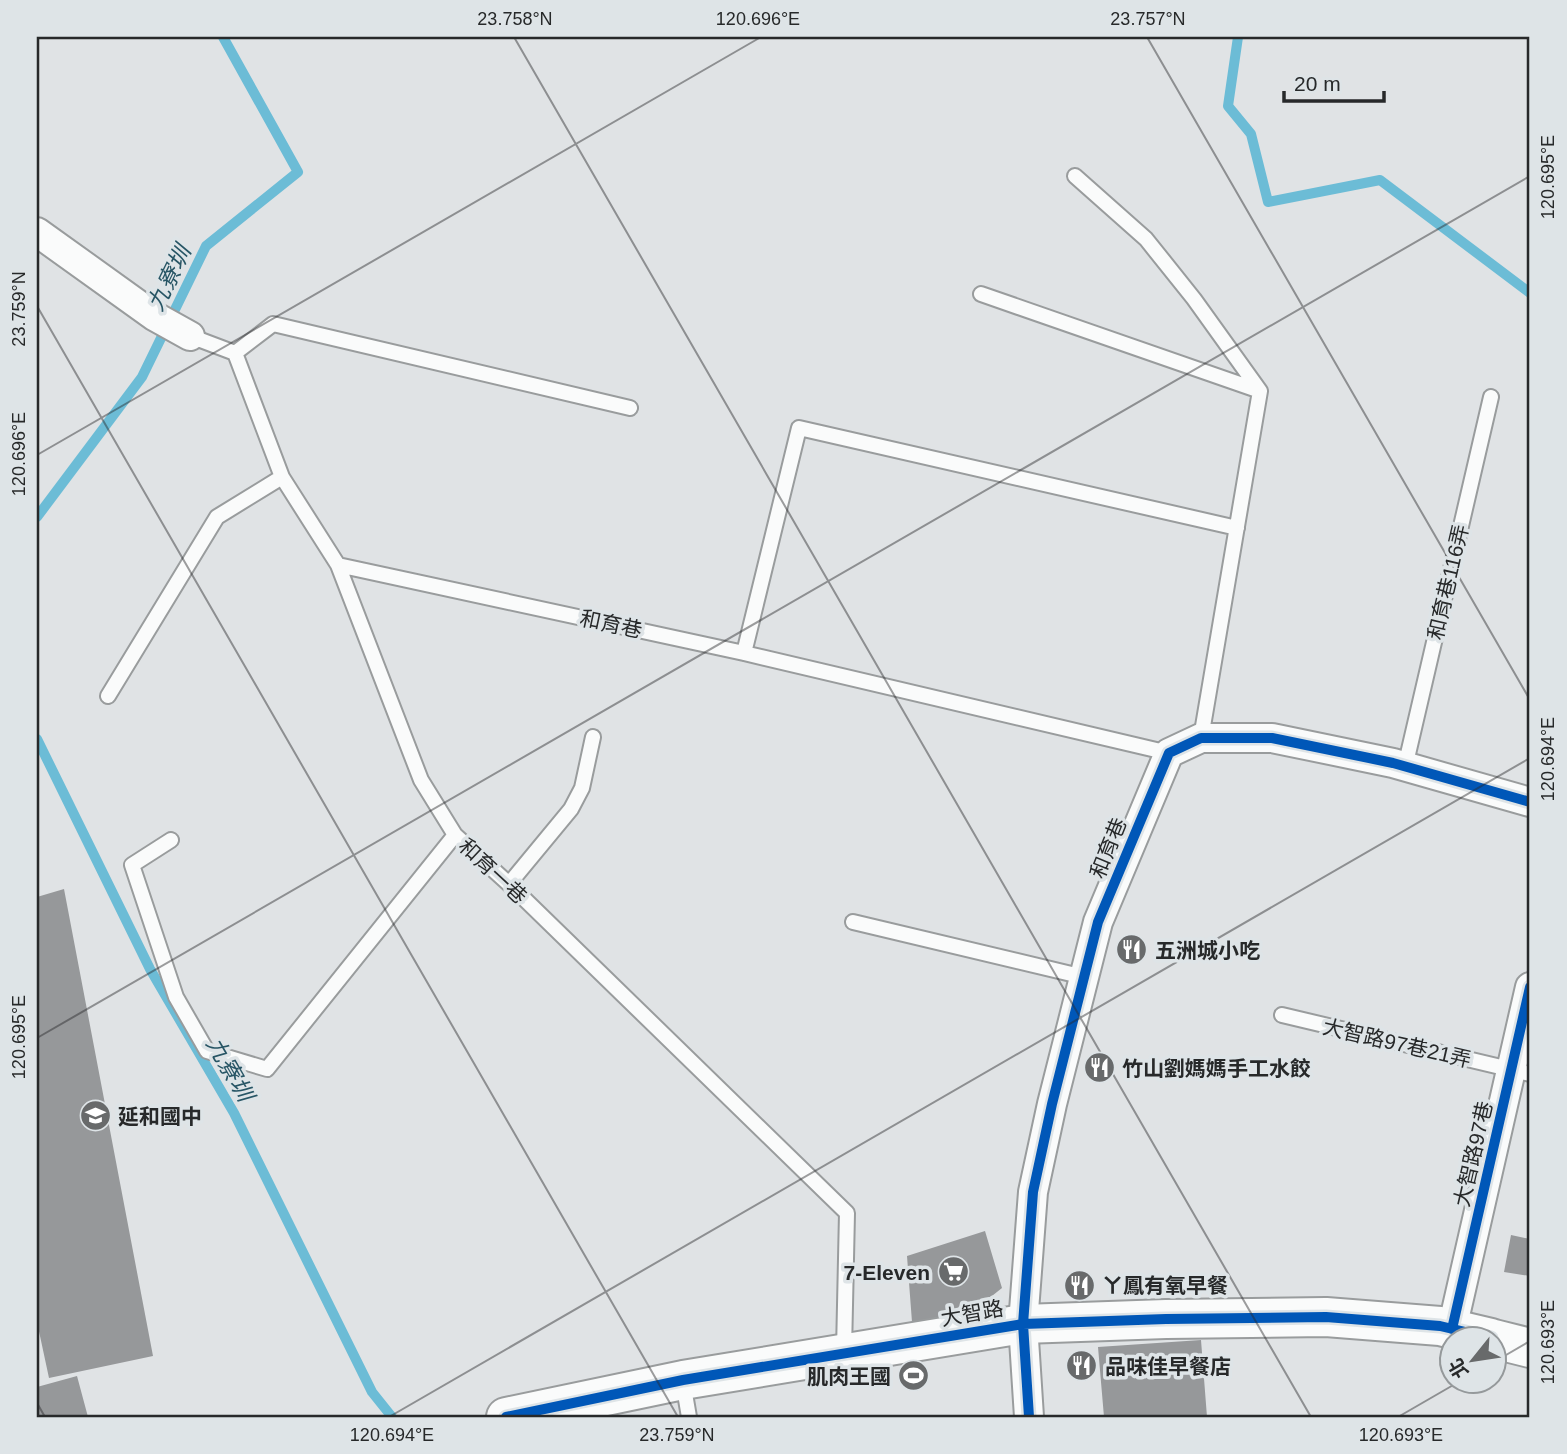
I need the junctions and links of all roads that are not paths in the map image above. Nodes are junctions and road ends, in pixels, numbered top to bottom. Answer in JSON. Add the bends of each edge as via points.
{"nodes":[{"id":1,"x":1074,"y":176,"type":"dead end"},
{"id":2,"x":37,"y":232,"type":"edge"},
{"id":3,"x":981,"y":294,"type":"dead end"},
{"id":4,"x":190,"y":336,"type":"joint"},
{"id":5,"x":235,"y":353,"type":"junction"},
{"id":6,"x":1260,"y":391,"type":"junction"},
{"id":7,"x":1491,"y":397,"type":"dead end"},
{"id":8,"x":630,"y":408,"type":"dead end"},
{"id":9,"x":282,"y":477,"type":"junction"},
{"id":10,"x":1237,"y":528,"type":"junction"},
{"id":11,"x":338,"y":565,"type":"junction"},
{"id":12,"x":744,"y":653,"type":"junction"},
{"id":13,"x":108,"y":696,"type":"dead end"},
{"id":14,"x":593,"y":737,"type":"dead end"},
{"id":15,"x":1201,"y":738,"type":"junction"},
{"id":16,"x":1169,"y":753,"type":"junction"},
{"id":17,"x":1405,"y":767,"type":"junction"},
{"id":18,"x":1530,"y":802,"type":"edge"},
{"id":19,"x":455,"y":835,"type":"junction"},
{"id":20,"x":171,"y":840,"type":"dead end"},
{"id":21,"x":509,"y":884,"type":"junction"},
{"id":22,"x":853,"y":922,"type":"dead end"},
{"id":23,"x":1084,"y":977,"type":"junction"},
{"id":24,"x":1530,"y":987,"type":"edge"},
{"id":25,"x":1282,"y":1015,"type":"dead end"},
{"id":26,"x":1521,"y":1072,"type":"edge"},
{"id":27,"x":1023,"y":1324,"type":"junction"},
{"id":28,"x":1453,"y":1324,"type":"edge"},
{"id":29,"x":1438,"y":1326,"type":"edge"},
{"id":30,"x":1508,"y":1343,"type":"edge"},
{"id":31,"x":1530,"y":1348,"type":"edge"},
{"id":32,"x":844,"y":1354,"type":"junction"},
{"id":33,"x":683,"y":1380,"type":"junction"},
{"id":34,"x":506,"y":1417,"type":"edge"},
{"id":35,"x":689,"y":1417,"type":"edge"},
{"id":36,"x":1029,"y":1417,"type":"edge"}],
"edges":[{"from":1,"to":6,"type":"lane","via":[[1146,239]]},
{"from":2,"to":4,"type":"street","via":[[154,316]]},
{"from":3,"to":6,"type":"lane"},
{"from":4,"to":5,"type":"lane"},
{"from":5,"to":8,"type":"lane","via":[[273,324]]},
{"from":5,"to":9,"type":"lane","name":"和育一巷"},
{"from":6,"to":10,"type":"lane"},
{"from":7,"to":17,"type":"lane","name":"和育巷116弄"},
{"from":9,"to":11,"type":"lane","name":"和育一巷"},
{"from":9,"to":13,"type":"lane","via":[[217,517]]},
{"from":10,"to":12,"type":"lane","via":[[799,428]]},
{"from":10,"to":15,"type":"lane"},
{"from":11,"to":12,"type":"lane","name":"和育巷"},
{"from":11,"to":19,"type":"lane","name":"和育一巷","via":[[421,780]]},
{"from":12,"to":16,"type":"lane","name":"和育巷"},
{"from":14,"to":21,"type":"lane","via":[[582,788],[571,809]]},
{"from":15,"to":16,"type":"street"},
{"from":15,"to":17,"type":"street","via":[[1272,738]]},
{"from":16,"to":23,"type":"street","name":"和育巷","via":[[1098,922]]},
{"from":17,"to":18,"type":"street"},
{"from":19,"to":20,"type":"lane","via":[[267,1069],[207,1051],[176,997],[132,865]]},
{"from":19,"to":21,"type":"lane","name":"和育一巷"},
{"from":21,"to":32,"type":"lane","name":"和育一巷","via":[[847,1213]]},
{"from":22,"to":23,"type":"lane"},
{"from":23,"to":27,"type":"street","name":"和育巷","via":[[1033,1192]]},
{"from":24,"to":26,"type":"street","name":"大智路97巷"},
{"from":25,"to":26,"type":"lane","name":"大智路97巷21弄"},
{"from":26,"to":28,"type":"street","name":"大智路97巷"},
{"from":27,"to":29,"type":"street","name":"大智路","via":[[1326,1317]]},
{"from":27,"to":32,"type":"street","name":"大智路"},
{"from":27,"to":36,"type":"street","name":"和育巷"},
{"from":30,"to":31,"type":"street","name":"大智路"},
{"from":32,"to":33,"type":"street","name":"大智路"},
{"from":33,"to":34,"type":"street","name":"大智路"},
{"from":33,"to":35,"type":"lane"}]}
